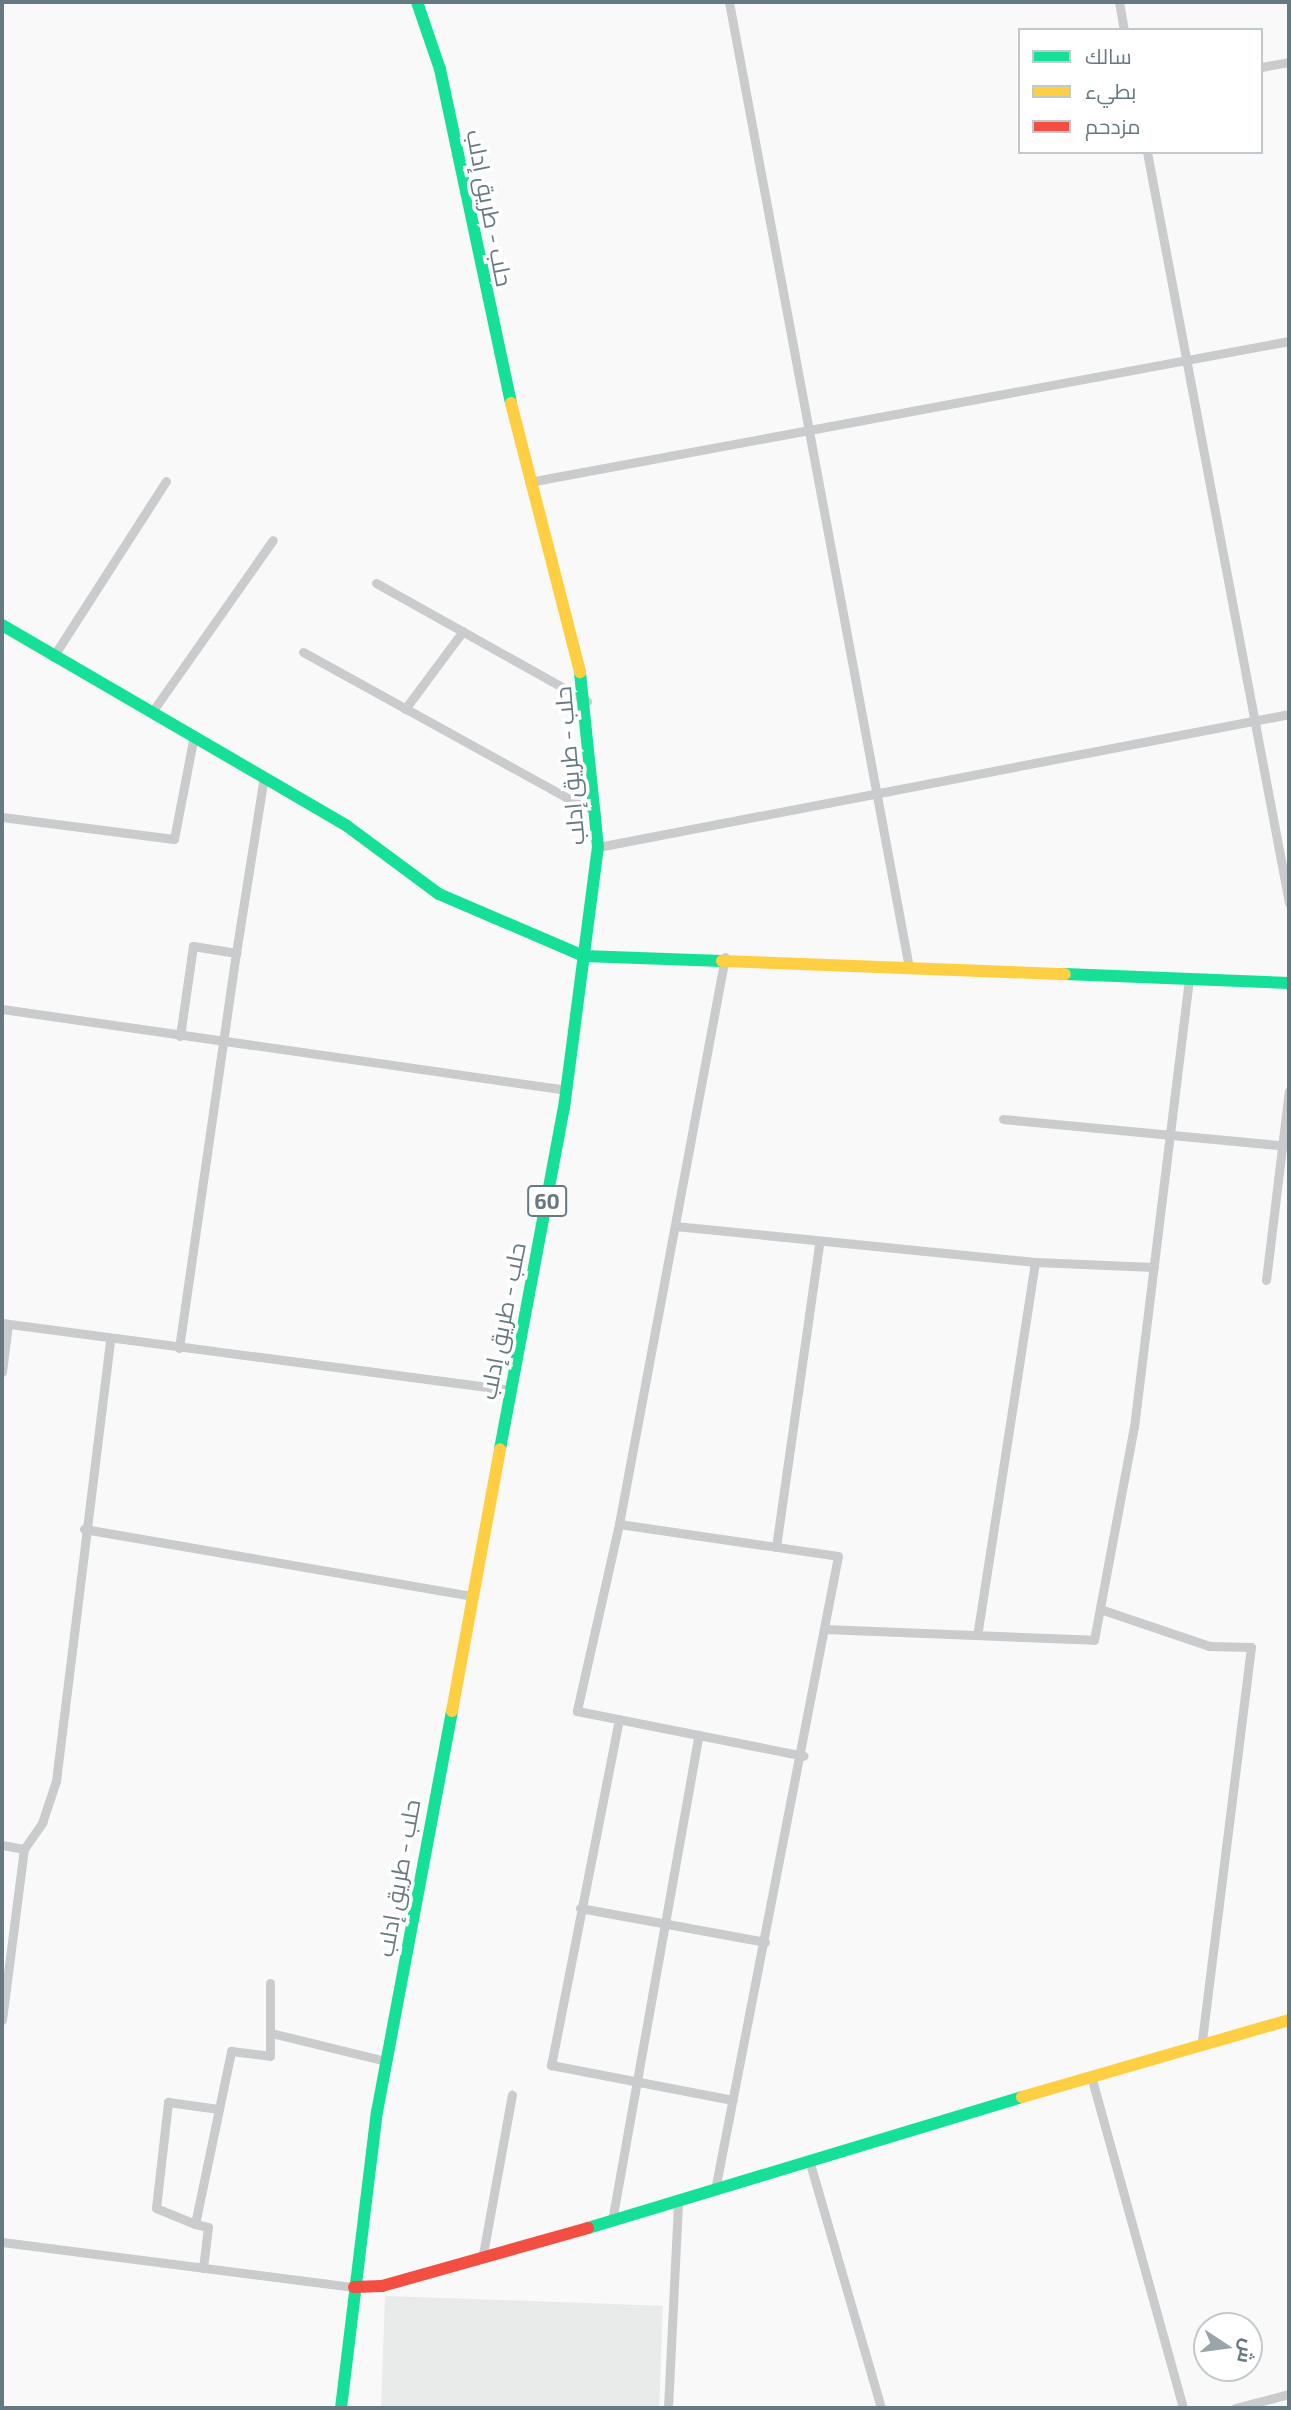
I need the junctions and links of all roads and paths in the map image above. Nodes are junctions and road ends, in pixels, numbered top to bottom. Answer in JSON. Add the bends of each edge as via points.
{"nodes":[{"id":1,"x":417,"y":2,"type":"edge"},
{"id":2,"x":729,"y":2,"type":"edge"},
{"id":3,"x":1119,"y":2,"type":"edge"},
{"id":4,"x":1124,"y":28,"type":"edge"},
{"id":5,"x":1289,"y":62,"type":"edge"},
{"id":6,"x":1263,"y":67,"type":"edge"},
{"id":7,"x":1147,"y":154,"type":"edge"},
{"id":8,"x":1289,"y":341,"type":"edge"},
{"id":9,"x":1186,"y":359,"type":"junction"},
{"id":10,"x":811,"y":430,"type":"junction"},
{"id":11,"x":166,"y":481,"type":"dead end"},
{"id":12,"x":529,"y":482,"type":"junction"},
{"id":13,"x":273,"y":540,"type":"dead end"},
{"id":14,"x":376,"y":583,"type":"dead end"},
{"id":15,"x":2,"y":625,"type":"edge"},
{"id":16,"x":463,"y":631,"type":"junction"},
{"id":17,"x":303,"y":652,"type":"dead end"},
{"id":18,"x":53,"y":657,"type":"junction"},
{"id":19,"x":587,"y":701,"type":"junction"},
{"id":20,"x":405,"y":709,"type":"junction"},
{"id":21,"x":152,"y":712,"type":"junction"},
{"id":22,"x":1289,"y":713,"type":"edge"},
{"id":23,"x":1254,"y":720,"type":"junction"},
{"id":24,"x":194,"y":735,"type":"junction"},
{"id":25,"x":264,"y":776,"type":"junction"},
{"id":26,"x":877,"y":792,"type":"junction"},
{"id":27,"x":596,"y":814,"type":"junction"},
{"id":28,"x":2,"y":817,"type":"edge"},
{"id":29,"x":598,"y":847,"type":"junction"},
{"id":30,"x":1289,"y":904,"type":"edge"},
{"id":31,"x":236,"y":953,"type":"junction"},
{"id":32,"x":584,"y":956,"type":"junction"},
{"id":33,"x":725,"y":957,"type":"junction"},
{"id":34,"x":909,"y":968,"type":"junction"},
{"id":35,"x":1189,"y":978,"type":"junction"},
{"id":36,"x":1289,"y":982,"type":"edge"},
{"id":37,"x":2,"y":1009,"type":"edge"},
{"id":38,"x":180,"y":1036,"type":"junction"},
{"id":39,"x":223,"y":1043,"type":"junction"},
{"id":40,"x":567,"y":1090,"type":"junction"},
{"id":41,"x":1289,"y":1091,"type":"edge"},
{"id":42,"x":1003,"y":1119,"type":"dead end"},
{"id":43,"x":1170,"y":1135,"type":"junction"},
{"id":44,"x":1285,"y":1146,"type":"edge"},
{"id":45,"x":675,"y":1226,"type":"junction"},
{"id":46,"x":818,"y":1245,"type":"junction"},
{"id":47,"x":1035,"y":1262,"type":"junction"},
{"id":48,"x":1154,"y":1267,"type":"junction"},
{"id":49,"x":1266,"y":1280,"type":"dead end"},
{"id":50,"x":5,"y":1324,"type":"edge"},
{"id":51,"x":110,"y":1339,"type":"junction"},
{"id":52,"x":179,"y":1348,"type":"junction"},
{"id":53,"x":2,"y":1372,"type":"edge"},
{"id":54,"x":510,"y":1390,"type":"junction"},
{"id":55,"x":620,"y":1524,"type":"junction"},
{"id":56,"x":84,"y":1529,"type":"junction"},
{"id":57,"x":776,"y":1547,"type":"junction"},
{"id":58,"x":471,"y":1596,"type":"junction"},
{"id":59,"x":1100,"y":1609,"type":"junction"},
{"id":60,"x":825,"y":1629,"type":"junction"},
{"id":61,"x":976,"y":1635,"type":"junction"},
{"id":62,"x":619,"y":1719,"type":"junction"},
{"id":63,"x":699,"y":1735,"type":"junction"},
{"id":64,"x":804,"y":1756,"type":"junction"},
{"id":65,"x":2,"y":1845,"type":"edge"},
{"id":66,"x":24,"y":1849,"type":"junction"},
{"id":67,"x":580,"y":1908,"type":"junction"},
{"id":68,"x":662,"y":1923,"type":"junction"},
{"id":69,"x":765,"y":1942,"type":"junction"},
{"id":70,"x":270,"y":1983,"type":"dead end"},
{"id":71,"x":2,"y":2020,"type":"edge"},
{"id":72,"x":1289,"y":2020,"type":"edge"},
{"id":73,"x":275,"y":2034,"type":"junction"},
{"id":74,"x":1202,"y":2042,"type":"junction"},
{"id":75,"x":386,"y":2061,"type":"junction"},
{"id":76,"x":1091,"y":2076,"type":"junction"},
{"id":77,"x":632,"y":2081,"type":"junction"},
{"id":78,"x":512,"y":2095,"type":"dead end"},
{"id":79,"x":733,"y":2100,"type":"junction"},
{"id":80,"x":219,"y":2109,"type":"junction"},
{"id":81,"x":808,"y":2160,"type":"junction"},
{"id":82,"x":716,"y":2185,"type":"junction"},
{"id":83,"x":678,"y":2200,"type":"junction"},
{"id":84,"x":612,"y":2221,"type":"junction"},
{"id":85,"x":195,"y":2224,"type":"junction"},
{"id":86,"x":2,"y":2242,"type":"edge"},
{"id":87,"x":483,"y":2254,"type":"junction"},
{"id":88,"x":203,"y":2268,"type":"junction"},
{"id":89,"x":354,"y":2287,"type":"junction"},
{"id":90,"x":1289,"y":2394,"type":"edge"},
{"id":91,"x":341,"y":2408,"type":"edge"},
{"id":92,"x":668,"y":2408,"type":"edge"},
{"id":93,"x":881,"y":2408,"type":"edge"},
{"id":94,"x":1183,"y":2408,"type":"edge"},
{"id":95,"x":1235,"y":2408,"type":"edge"}],
"edges":[{"from":1,"to":12,"type":"main road","name":"حلب - طريق إدلب","number":"60","via":[[440,69]]},
{"from":2,"to":10,"type":"street"},
{"from":3,"to":4,"type":"street"},
{"from":5,"to":6,"type":"street"},
{"from":7,"to":9,"type":"street"},
{"from":8,"to":9,"type":"street"},
{"from":9,"to":10,"type":"street"},
{"from":9,"to":23,"type":"street"},
{"from":10,"to":12,"type":"street"},
{"from":10,"to":26,"type":"street"},
{"from":11,"to":18,"type":"street"},
{"from":12,"to":19,"type":"main road","name":"حلب - طريق إدلب","number":"60","via":[[565,599]]},
{"from":13,"to":21,"type":"street"},
{"from":14,"to":16,"type":"street"},
{"from":15,"to":18,"type":"main road"},
{"from":16,"to":19,"type":"street"},
{"from":16,"to":20,"type":"street"},
{"from":17,"to":20,"type":"street"},
{"from":18,"to":21,"type":"main road"},
{"from":19,"to":27,"type":"main road","name":"حلب - طريق إدلب","number":"60"},
{"from":20,"to":27,"type":"street"},
{"from":21,"to":24,"type":"main road"},
{"from":22,"to":23,"type":"street"},
{"from":23,"to":26,"type":"street"},
{"from":23,"to":30,"type":"street"},
{"from":24,"to":25,"type":"main road"},
{"from":24,"to":28,"type":"street","via":[[174,839]]},
{"from":25,"to":31,"type":"street"},
{"from":25,"to":32,"type":"main road","via":[[347,826],[439,894]]},
{"from":26,"to":29,"type":"street"},
{"from":26,"to":34,"type":"street"},
{"from":27,"to":29,"type":"main road","name":"حلب - طريق إدلب","number":"60"},
{"from":29,"to":32,"type":"main road","name":"حلب - طريق إدلب","number":"60"},
{"from":31,"to":38,"type":"street","via":[[193,946]]},
{"from":31,"to":39,"type":"street"},
{"from":32,"to":33,"type":"main road"},
{"from":32,"to":40,"type":"main road","name":"حلب - طريق إدلب","number":"60"},
{"from":33,"to":34,"type":"main road"},
{"from":33,"to":45,"type":"street"},
{"from":34,"to":35,"type":"main road"},
{"from":35,"to":36,"type":"main road"},
{"from":35,"to":43,"type":"street"},
{"from":37,"to":38,"type":"street"},
{"from":38,"to":39,"type":"street"},
{"from":39,"to":40,"type":"street"},
{"from":39,"to":52,"type":"street"},
{"from":40,"to":54,"type":"main road","name":"حلب - طريق إدلب","number":"60"},
{"from":41,"to":44,"type":"street"},
{"from":42,"to":43,"type":"street"},
{"from":43,"to":44,"type":"street"},
{"from":43,"to":48,"type":"street"},
{"from":44,"to":49,"type":"street"},
{"from":45,"to":46,"type":"street"},
{"from":45,"to":55,"type":"street"},
{"from":46,"to":47,"type":"street"},
{"from":46,"to":57,"type":"street"},
{"from":47,"to":48,"type":"street"},
{"from":47,"to":61,"type":"street"},
{"from":48,"to":59,"type":"street","via":[[1134,1427]]},
{"from":50,"to":51,"type":"street"},
{"from":50,"to":53,"type":"street"},
{"from":51,"to":52,"type":"street"},
{"from":51,"to":56,"type":"street"},
{"from":52,"to":54,"type":"street"},
{"from":54,"to":58,"type":"main road","name":"حلب - طريق إدلب","number":"60"},
{"from":55,"to":57,"type":"street"},
{"from":55,"to":62,"type":"street","via":[[577,1711]]},
{"from":56,"to":58,"type":"street"},
{"from":56,"to":66,"type":"street","via":[[56,1781],[43,1823]]},
{"from":57,"to":60,"type":"street","via":[[838,1556]]},
{"from":58,"to":75,"type":"main road","name":"حلب - طريق إدلب","number":"60"},
{"from":59,"to":61,"type":"street","via":[[1094,1640]]},
{"from":59,"to":74,"type":"street","via":[[1209,1646],[1251,1647]]},
{"from":60,"to":61,"type":"street"},
{"from":60,"to":64,"type":"street"},
{"from":62,"to":63,"type":"street"},
{"from":62,"to":67,"type":"street"},
{"from":63,"to":64,"type":"street"},
{"from":63,"to":68,"type":"street"},
{"from":64,"to":69,"type":"street"},
{"from":65,"to":66,"type":"street"},
{"from":66,"to":71,"type":"street"},
{"from":67,"to":68,"type":"street"},
{"from":67,"to":77,"type":"street","via":[[551,2065]]},
{"from":68,"to":69,"type":"street"},
{"from":68,"to":77,"type":"street"},
{"from":69,"to":79,"type":"street"},
{"from":70,"to":73,"type":"street"},
{"from":72,"to":74,"type":"main road"},
{"from":73,"to":75,"type":"street"},
{"from":73,"to":80,"type":"street","via":[[270,2056],[231,2051]]},
{"from":74,"to":76,"type":"main road"},
{"from":75,"to":89,"type":"main road","name":"حلب - طريق إدلب","number":"60"},
{"from":76,"to":81,"type":"main road"},
{"from":76,"to":94,"type":"street"},
{"from":77,"to":79,"type":"street"},
{"from":77,"to":84,"type":"street"},
{"from":78,"to":87,"type":"street"},
{"from":79,"to":82,"type":"street"},
{"from":80,"to":85,"type":"street"},
{"from":80,"to":85,"type":"street","via":[[168,2102],[156,2208]]},
{"from":81,"to":82,"type":"main road"},
{"from":81,"to":93,"type":"street"},
{"from":82,"to":83,"type":"main road"},
{"from":83,"to":84,"type":"main road"},
{"from":83,"to":92,"type":"street"},
{"from":84,"to":87,"type":"main road"},
{"from":85,"to":88,"type":"street","via":[[208,2228]]},
{"from":86,"to":88,"type":"street"},
{"from":87,"to":89,"type":"main road","via":[[382,2286]]},
{"from":88,"to":89,"type":"street"},
{"from":89,"to":91,"type":"main road","name":"حلب - طريق إدلب","number":"60"},
{"from":90,"to":95,"type":"street"}]}
